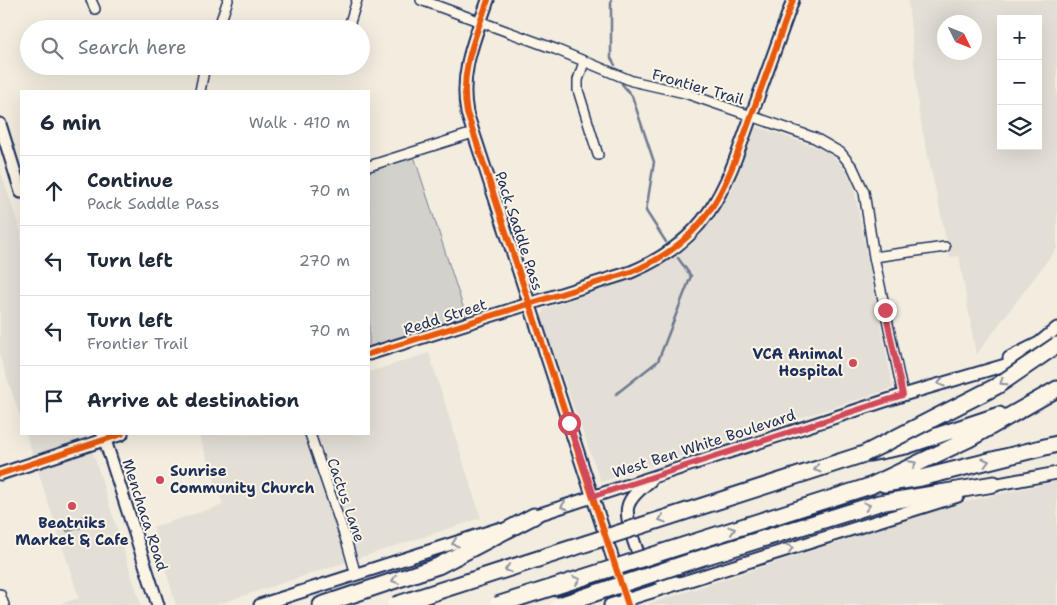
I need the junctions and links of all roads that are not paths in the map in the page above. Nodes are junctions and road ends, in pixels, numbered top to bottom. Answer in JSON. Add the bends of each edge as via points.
{"nodes":[{"id":1,"x":91,"y":0,"type":"edge"},
{"id":2,"x":228,"y":0,"type":"edge"},
{"id":3,"x":357,"y":0,"type":"edge"},
{"id":4,"x":421,"y":0,"type":"edge"},
{"id":5,"x":488,"y":0,"type":"edge"},
{"id":6,"x":793,"y":0,"type":"edge"},
{"id":7,"x":95,"y":9,"type":"dead end"},
{"id":8,"x":221,"y":20,"type":"edge"},
{"id":9,"x":351,"y":20,"type":"edge"},
{"id":10,"x":480,"y":23,"type":"junction"},
{"id":11,"x":584,"y":62,"type":"junction"},
{"id":12,"x":203,"y":75,"type":"edge"},
{"id":13,"x":200,"y":90,"type":"edge"},
{"id":14,"x":751,"y":115,"type":"junction"},
{"id":15,"x":0,"y":124,"type":"edge"},
{"id":16,"x":473,"y":133,"type":"junction"},
{"id":17,"x":598,"y":155,"type":"dead end"},
{"id":18,"x":370,"y":166,"type":"edge"},
{"id":19,"x":20,"y":189,"type":"edge"},
{"id":20,"x":945,"y":247,"type":"dead end"},
{"id":21,"x":874,"y":257,"type":"junction"},
{"id":22,"x":529,"y":303,"type":"junction"},
{"id":23,"x":1057,"y":328,"type":"edge"},
{"id":24,"x":1057,"y":345,"type":"edge"},
{"id":25,"x":1057,"y":350,"type":"edge"},
{"id":26,"x":370,"y":354,"type":"edge"},
{"id":27,"x":987,"y":369,"type":"junction"},
{"id":28,"x":1057,"y":389,"type":"edge"},
{"id":29,"x":903,"y":395,"type":"junction"},
{"id":30,"x":1057,"y":395,"type":"edge"},
{"id":31,"x":310,"y":435,"type":"edge"},
{"id":32,"x":104,"y":437,"type":"edge"},
{"id":33,"x":1057,"y":444,"type":"edge"},
{"id":34,"x":864,"y":454,"type":"junction"},
{"id":35,"x":1057,"y":473,"type":"edge"},
{"id":36,"x":0,"y":474,"type":"edge"},
{"id":37,"x":654,"y":477,"type":"junction"},
{"id":38,"x":994,"y":484,"type":"junction"},
{"id":39,"x":870,"y":486,"type":"junction"},
{"id":40,"x":594,"y":496,"type":"junction"},
{"id":41,"x":534,"y":516,"type":"junction"},
{"id":42,"x":356,"y":575,"type":"junction"},
{"id":43,"x":678,"y":583,"type":"junction"},
{"id":44,"x":0,"y":594,"type":"edge"},
{"id":45,"x":628,"y":602,"type":"edge"},
{"id":46,"x":4,"y":605,"type":"edge"},
{"id":47,"x":158,"y":605,"type":"edge"},
{"id":48,"x":260,"y":605,"type":"edge"},
{"id":49,"x":320,"y":605,"type":"edge"},
{"id":50,"x":395,"y":605,"type":"edge"},
{"id":51,"x":497,"y":605,"type":"edge"},
{"id":52,"x":559,"y":605,"type":"edge"},
{"id":53,"x":610,"y":605,"type":"edge"}],
"edges":[{"from":1,"to":7,"type":"street"},
{"from":2,"to":8,"type":"street"},
{"from":3,"to":9,"type":"street"},
{"from":4,"to":10,"type":"street","name":"Frontier Trail"},
{"from":5,"to":10,"type":"main road","name":"Pack Saddle Pass"},
{"from":6,"to":14,"type":"main road","name":"Redd Street"},
{"from":10,"to":11,"type":"street","name":"Frontier Trail"},
{"from":10,"to":16,"type":"main road","name":"Pack Saddle Pass","via":[[464,76],[464,100]]},
{"from":11,"to":14,"type":"street","name":"Frontier Trail","via":[[632,81],[686,93]]},
{"from":11,"to":17,"type":"street","via":[[578,90]]},
{"from":12,"to":13,"type":"street"},
{"from":14,"to":21,"type":"street","name":"Frontier Trail","via":[[824,142],[848,160],[864,192]]},
{"from":14,"to":22,"type":"main road","name":"Redd Street","via":[[723,191],[703,221],[684,241],[662,257],[631,272]]},
{"from":15,"to":19,"type":"main road"},
{"from":16,"to":18,"type":"street"},
{"from":16,"to":22,"type":"main road","name":"Pack Saddle Pass"},
{"from":20,"to":21,"type":"street"},
{"from":21,"to":29,"type":"street","name":"Frontier Trail"},
{"from":22,"to":26,"type":"main road","name":"Redd Street"},
{"from":22,"to":40,"type":"main road","name":"Pack Saddle Pass"},
{"from":23,"to":27,"type":"main road","name":"West Ben White Boulevard","via":[[1039,343]]},
{"from":24,"to":34,"type":"highway","one_way":true,"bridge":true,"via":[[997,386]]},
{"from":25,"to":27,"type":"main road","name":"West Ben White Boulevard"},
{"from":27,"to":29,"type":"main road","name":"West Ben White Boulevard","one_way":true},
{"from":39,"to":28,"type":"highway","one_way":true,"via":[[969,439]]},
{"from":29,"to":37,"type":"main road","name":"West Ben White Boulevard"},
{"from":30,"to":34,"type":"highway","bridge":true,"via":[[906,446]]},
{"from":31,"to":42,"type":"street","name":"Cactus Lane"},
{"from":32,"to":36,"type":"main road"},
{"from":32,"to":47,"type":"main road","name":"Menchaca Road"},
{"from":39,"to":33,"type":"highway","one_way":true,"via":[[921,478]]},
{"from":34,"to":50,"type":"highway","one_way":true,"bridge":true},
{"from":35,"to":38,"type":"main road"},
{"from":37,"to":40,"type":"main road","name":"West Ben White Boulevard"},
{"from":37,"to":43,"type":"main road","via":[[633,496],[626,513],[641,561],[649,573],[660,580]]},
{"from":43,"to":38,"type":"main road","one_way":true},
{"from":52,"to":38,"type":"highway","one_way":true,"bridge":true,"via":[[879,503]]},
{"from":51,"to":39,"type":"highway","one_way":true,"bridge":true},
{"from":40,"to":41,"type":"main road","name":"West Ben White Boulevard","one_way":true},
{"from":40,"to":45,"type":"main road","name":"Pack Saddle Pass"},
{"from":41,"to":42,"type":"main road","name":"West Ben White Boulevard","one_way":true},
{"from":41,"to":49,"type":"highway","one_way":true,"via":[[438,566]]},
{"from":42,"to":48,"type":"main road","name":"West Ben White Boulevard"},
{"from":43,"to":45,"type":"main road"},
{"from":44,"to":46,"type":"street"},
{"from":45,"to":53,"type":"main road"}]}
